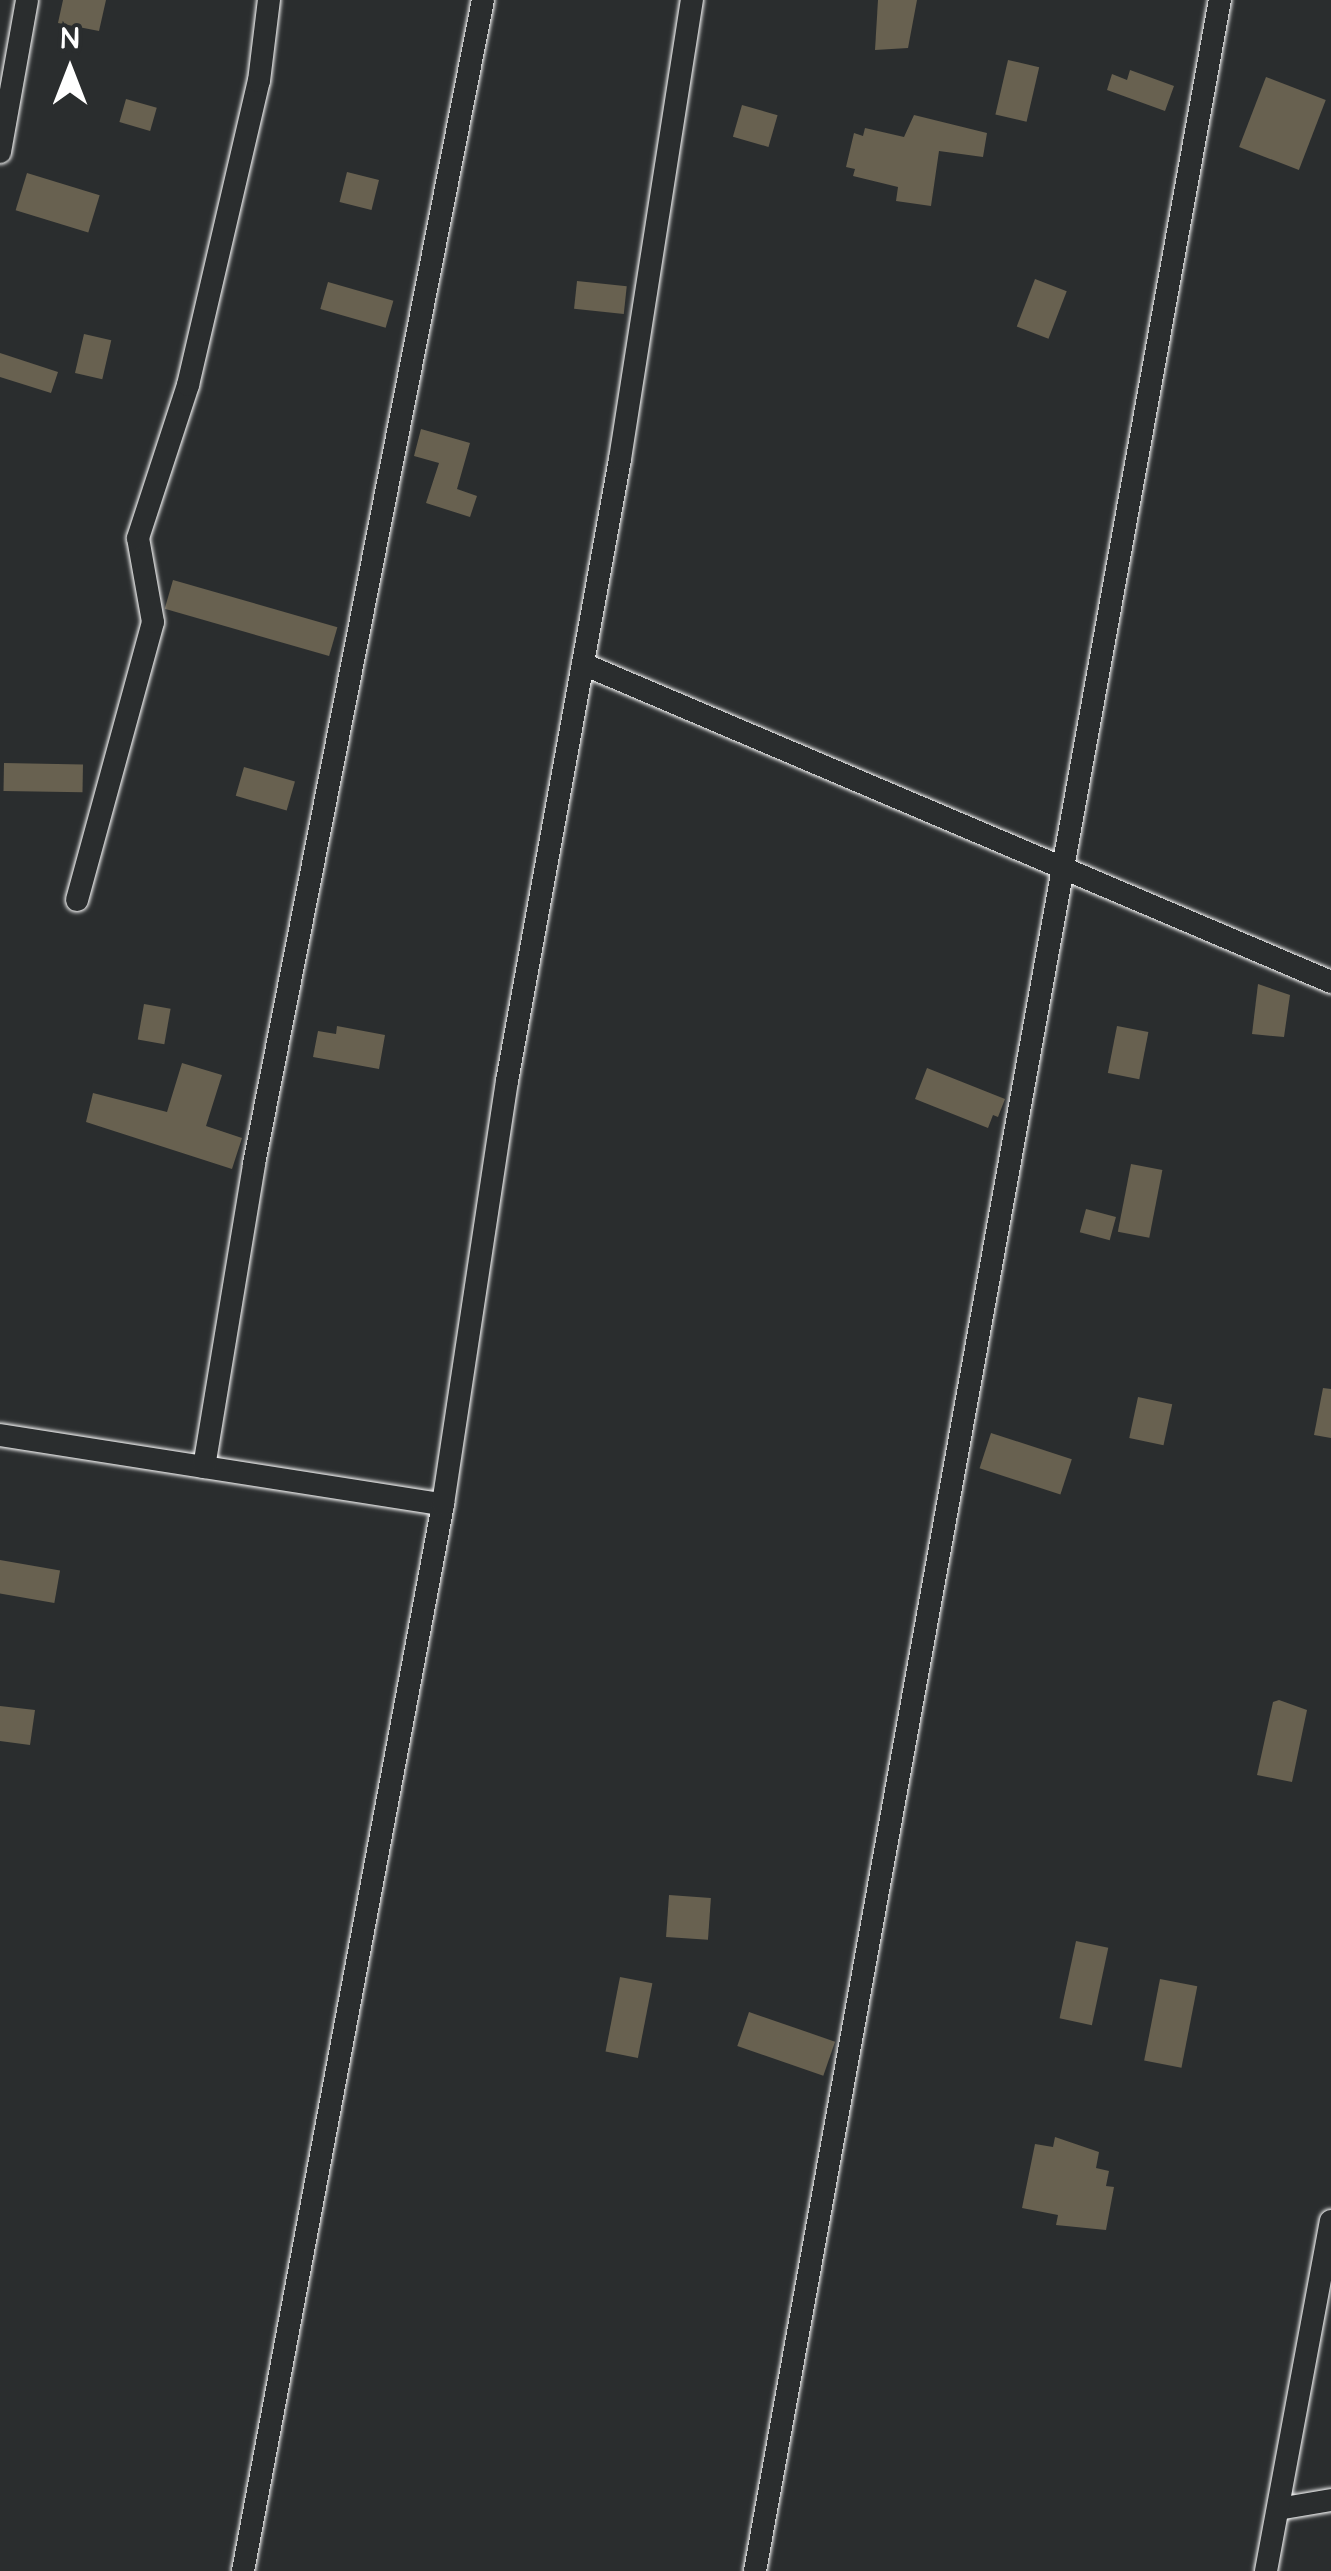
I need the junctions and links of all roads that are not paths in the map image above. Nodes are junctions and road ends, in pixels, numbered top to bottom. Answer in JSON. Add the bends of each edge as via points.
{"nodes":[{"id":1,"x":27,"y":0,"type":"edge"},
{"id":2,"x":269,"y":0,"type":"edge"},
{"id":3,"x":483,"y":0,"type":"edge"},
{"id":4,"x":692,"y":0,"type":"edge"},
{"id":5,"x":1220,"y":0,"type":"edge"},
{"id":6,"x":0,"y":152,"type":"edge"},
{"id":7,"x":583,"y":664,"type":"junction"},
{"id":8,"x":1064,"y":870,"type":"junction"},
{"id":9,"x":77,"y":900,"type":"dead end"},
{"id":10,"x":1331,"y":982,"type":"edge"},
{"id":11,"x":0,"y":1435,"type":"edge"},
{"id":12,"x":204,"y":1467,"type":"junction"},
{"id":13,"x":443,"y":1504,"type":"junction"},
{"id":14,"x":1331,"y":2222,"type":"edge"},
{"id":15,"x":1331,"y":2500,"type":"edge"},
{"id":16,"x":1278,"y":2509,"type":"junction"},
{"id":17,"x":243,"y":2571,"type":"edge"},
{"id":18,"x":755,"y":2571,"type":"edge"},
{"id":19,"x":1266,"y":2571,"type":"edge"}],
"edges":[{"from":1,"to":6,"type":"street"},
{"from":2,"to":9,"type":"street","via":[[259,81],[188,385],[138,538],[153,622]]},
{"from":3,"to":12,"type":"street","via":[[254,1164]]},
{"from":4,"to":7,"type":"street"},
{"from":5,"to":8,"type":"street"},
{"from":7,"to":8,"type":"street"},
{"from":7,"to":13,"type":"street","via":[[506,1081]]},
{"from":8,"to":10,"type":"street"},
{"from":8,"to":18,"type":"street"},
{"from":11,"to":12,"type":"street"},
{"from":12,"to":13,"type":"street"},
{"from":13,"to":17,"type":"street"},
{"from":14,"to":16,"type":"street"},
{"from":15,"to":16,"type":"street"},
{"from":16,"to":19,"type":"street"}]}
